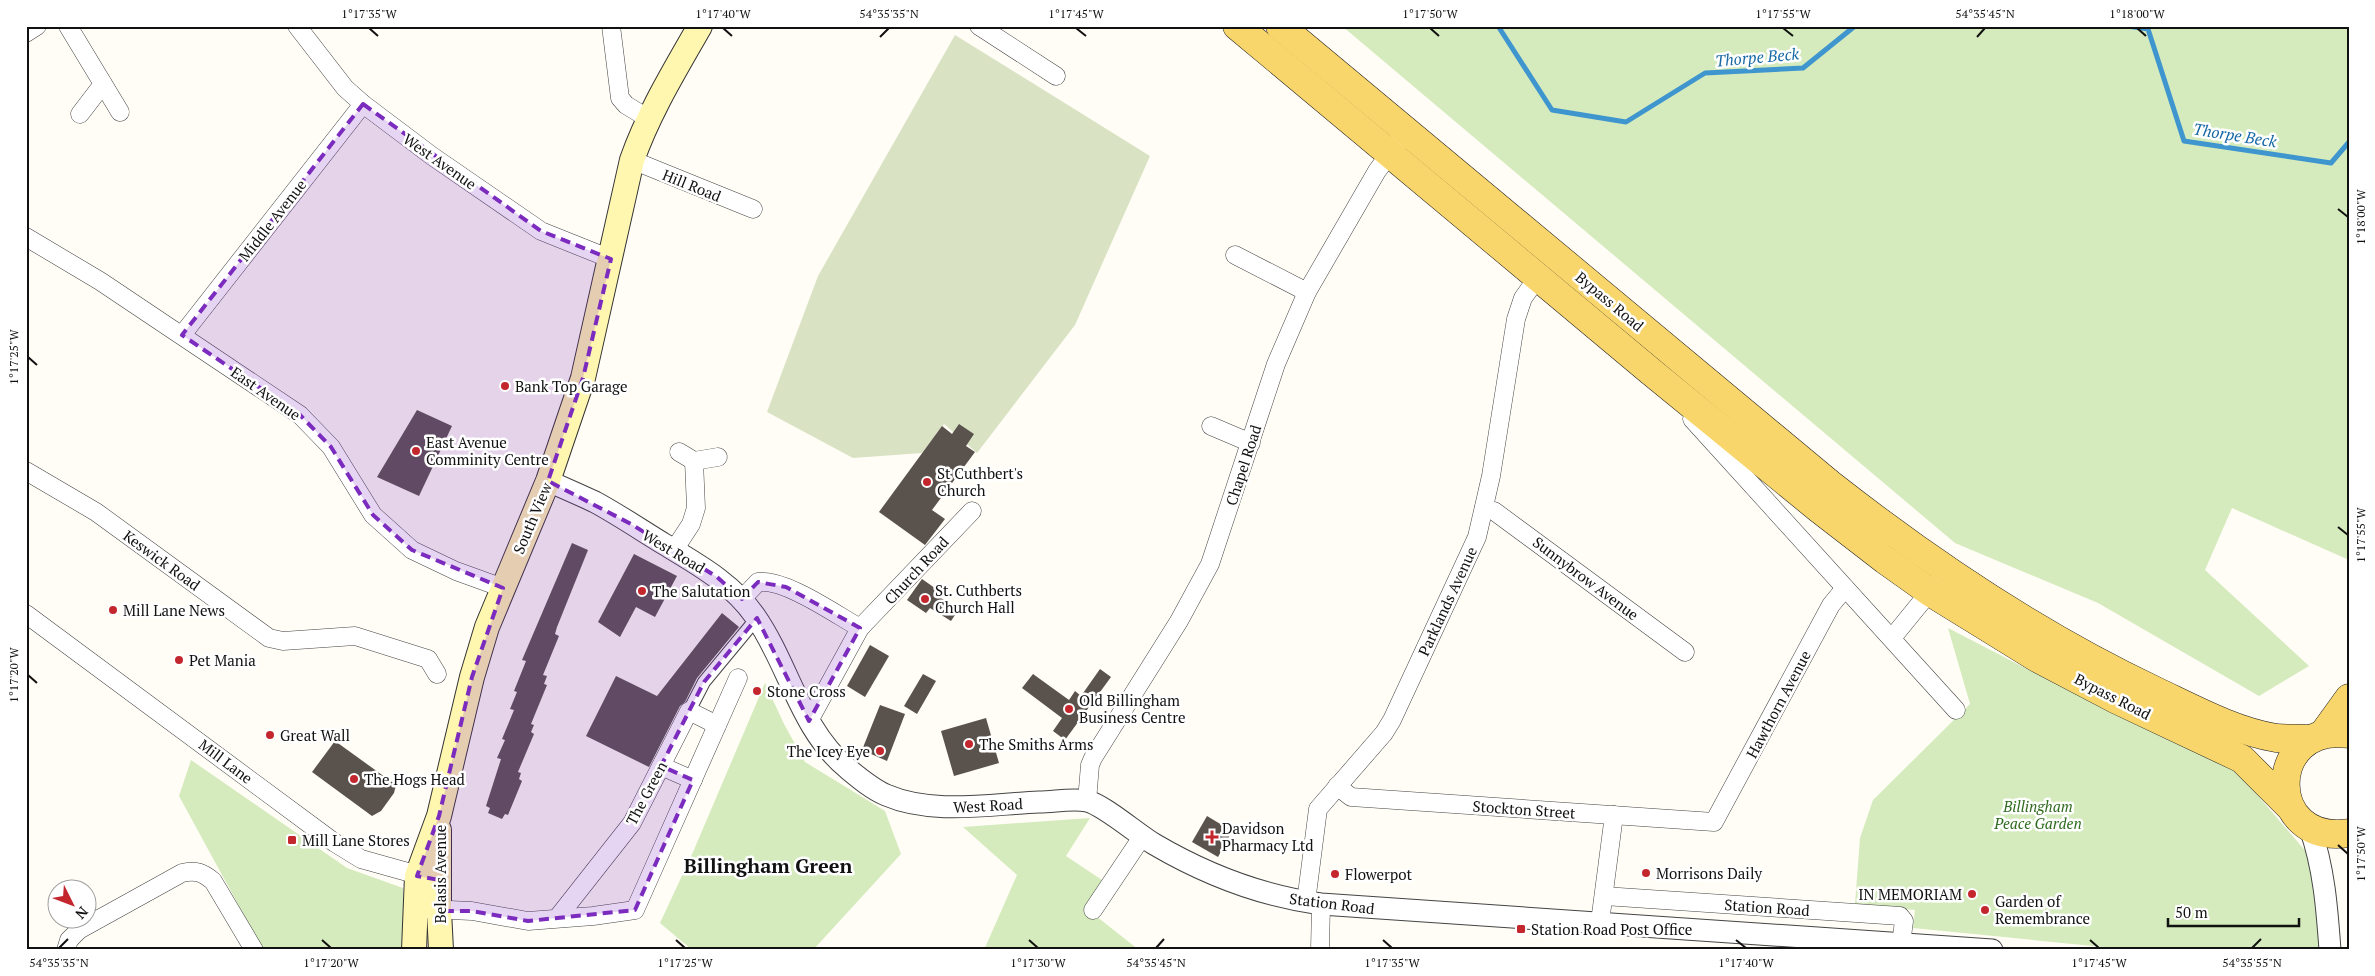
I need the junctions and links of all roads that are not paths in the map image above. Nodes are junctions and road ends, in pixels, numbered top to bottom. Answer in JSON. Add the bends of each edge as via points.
{"nodes":[{"id":1,"x":37,"y":26,"type":"edge"},
{"id":2,"x":68,"y":26,"type":"edge"},
{"id":3,"x":297,"y":26,"type":"edge"},
{"id":4,"x":611,"y":26,"type":"edge"},
{"id":5,"x":700,"y":26,"type":"edge"},
{"id":6,"x":979,"y":26,"type":"edge"},
{"id":7,"x":1237,"y":26,"type":"edge"},
{"id":8,"x":1280,"y":26,"type":"edge"},
{"id":9,"x":26,"y":33,"type":"edge"},
{"id":10,"x":1056,"y":76,"type":"dead end"},
{"id":11,"x":103,"y":84,"type":"junction"},
{"id":12,"x":363,"y":104,"type":"junction"},
{"id":13,"x":120,"y":112,"type":"dead end"},
{"id":14,"x":80,"y":114,"type":"dead end"},
{"id":15,"x":649,"y":119,"type":"junction"},
{"id":16,"x":1407,"y":131,"type":"junction"},
{"id":17,"x":1389,"y":153,"type":"junction"},
{"id":18,"x":632,"y":160,"type":"junction"},
{"id":19,"x":753,"y":210,"type":"dead end"},
{"id":20,"x":26,"y":237,"type":"edge"},
{"id":21,"x":1235,"y":255,"type":"dead end"},
{"id":22,"x":611,"y":259,"type":"junction"},
{"id":23,"x":1538,"y":277,"type":"junction"},
{"id":24,"x":1307,"y":292,"type":"junction"},
{"id":25,"x":182,"y":335,"type":"junction"},
{"id":26,"x":1649,"y":370,"type":"junction"},
{"id":27,"x":1211,"y":426,"type":"dead end"},
{"id":28,"x":1251,"y":443,"type":"junction"},
{"id":29,"x":679,"y":452,"type":"dead end"},
{"id":30,"x":718,"y":457,"type":"dead end"},
{"id":31,"x":694,"y":460,"type":"junction"},
{"id":32,"x":26,"y":471,"type":"edge"},
{"id":33,"x":548,"y":481,"type":"junction"},
{"id":34,"x":1484,"y":508,"type":"junction"},
{"id":35,"x":972,"y":511,"type":"dead end"},
{"id":36,"x":674,"y":550,"type":"junction"},
{"id":37,"x":1938,"y":581,"type":"junction"},
{"id":38,"x":503,"y":588,"type":"junction"},
{"id":39,"x":1845,"y":588,"type":"junction"},
{"id":40,"x":742,"y":599,"type":"junction"},
{"id":41,"x":26,"y":614,"type":"edge"},
{"id":42,"x":757,"y":618,"type":"junction"},
{"id":43,"x":860,"y":628,"type":"junction"},
{"id":44,"x":1892,"y":638,"type":"junction"},
{"id":45,"x":1685,"y":652,"type":"dead end"},
{"id":46,"x":437,"y":674,"type":"dead end"},
{"id":47,"x":738,"y":678,"type":"dead end"},
{"id":48,"x":2349,"y":698,"type":"edge"},
{"id":49,"x":1956,"y":710,"type":"dead end"},
{"id":50,"x":689,"y":711,"type":"junction"},
{"id":51,"x":809,"y":721,"type":"junction"},
{"id":52,"x":717,"y":725,"type":"junction"},
{"id":53,"x":2327,"y":735,"type":"edge"},
{"id":54,"x":660,"y":766,"type":"junction"},
{"id":55,"x":693,"y":780,"type":"junction"},
{"id":56,"x":1338,"y":786,"type":"junction"},
{"id":57,"x":1087,"y":801,"type":"junction"},
{"id":58,"x":2289,"y":806,"type":"junction"},
{"id":59,"x":1614,"y":815,"type":"junction"},
{"id":60,"x":439,"y":816,"type":"joint"},
{"id":61,"x":1714,"y":822,"type":"joint"},
{"id":62,"x":2310,"y":828,"type":"junction"},
{"id":63,"x":2349,"y":833,"type":"edge"},
{"id":64,"x":1142,"y":837,"type":"junction"},
{"id":65,"x":428,"y":878,"type":"junction"},
{"id":66,"x":1604,"y":896,"type":"junction"},
{"id":67,"x":1314,"y":903,"type":"junction"},
{"id":68,"x":414,"y":908,"type":"junction"},
{"id":69,"x":1093,"y":910,"type":"dead end"},
{"id":70,"x":439,"y":911,"type":"junction"},
{"id":71,"x":558,"y":917,"type":"junction"},
{"id":72,"x":1600,"y":922,"type":"junction"},
{"id":73,"x":1901,"y":944,"type":"junction"},
{"id":74,"x":2328,"y":944,"type":"edge"},
{"id":75,"x":66,"y":950,"type":"edge"},
{"id":76,"x":254,"y":950,"type":"edge"},
{"id":77,"x":414,"y":950,"type":"edge"},
{"id":78,"x":441,"y":950,"type":"edge"},
{"id":79,"x":1320,"y":950,"type":"edge"},
{"id":80,"x":1992,"y":950,"type":"edge"}],
"edges":[{"from":1,"to":9,"type":"street"},
{"from":2,"to":11,"type":"street"},
{"from":3,"to":12,"type":"street","name":"West Avenue","via":[[345,88]]},
{"from":4,"to":15,"type":"street","via":[[620,98]]},
{"from":5,"to":15,"type":"main road"},
{"from":6,"to":10,"type":"street"},
{"from":7,"to":17,"type":"main road","name":"Bypass Road"},
{"from":8,"to":16,"type":"main road","name":"Bypass Road"},
{"from":11,"to":13,"type":"street"},
{"from":11,"to":14,"type":"street"},
{"from":12,"to":22,"type":"street","name":"West Avenue","via":[[541,231]]},
{"from":12,"to":25,"type":"street","name":"Middle Avenue"},
{"from":15,"to":18,"type":"main road"},
{"from":16,"to":17,"type":"street","name":"Chapel Road"},
{"from":16,"to":37,"type":"main road","name":"Bypass Road","via":[[1893,534]]},
{"from":17,"to":23,"type":"main road","name":"Bypass Road"},
{"from":17,"to":24,"type":"street","name":"Chapel Road"},
{"from":18,"to":19,"type":"street","name":"Hill Road"},
{"from":18,"to":22,"type":"main road","name":"South View"},
{"from":20,"to":25,"type":"street","name":"East Avenue"},
{"from":21,"to":24,"type":"street"},
{"from":22,"to":33,"type":"main road","name":"South View","via":[[583,378]]},
{"from":23,"to":26,"type":"main road","name":"Bypass Road"},
{"from":23,"to":34,"type":"street","name":"Parklands Avenue","via":[[1523,298],[1516,318]]},
{"from":24,"to":28,"type":"street","name":"Chapel Road","via":[[1276,364]]},
{"from":25,"to":38,"type":"street","name":"East Avenue","via":[[300,415],[331,447],[372,515],[412,550]]},
{"from":26,"to":37,"type":"main road","name":"Bypass Road","via":[[1819,510]]},
{"from":26,"to":39,"type":"street","name":"Bypass Road"},
{"from":27,"to":28,"type":"street"},
{"from":28,"to":57,"type":"street","name":"Chapel Road","via":[[1210,564],[1179,621],[1093,758]]},
{"from":29,"to":31,"type":"street"},
{"from":30,"to":31,"type":"street"},
{"from":31,"to":36,"type":"street","via":[[696,508],[691,524]]},
{"from":32,"to":46,"type":"street","name":"Keswick Road","via":[[96,512],[269,638],[283,641],[355,636],[428,659]]},
{"from":33,"to":36,"type":"street","name":"West Road","via":[[595,502]]},
{"from":33,"to":38,"type":"main road","name":"South View"},
{"from":34,"to":45,"type":"street","name":"Sunnybrow Avenue","via":[[1494,510]]},
{"from":34,"to":56,"type":"street","name":"Parklands Avenue","via":[[1477,537],[1392,720]]},
{"from":35,"to":43,"type":"street","name":"Church Road"},
{"from":36,"to":40,"type":"street","name":"West Road","via":[[717,577]]},
{"from":37,"to":44,"type":"street"},
{"from":37,"to":53,"type":"main road","name":"Bypass Road","via":[[2197,710],[2277,738]]},
{"from":37,"to":58,"type":"main road","name":"Bypass Road","via":[[2037,658],[2242,759]]},
{"from":38,"to":60,"type":"main road","name":"South View","via":[[472,677]]},
{"from":39,"to":44,"type":"street","name":"Bypass Road"},
{"from":39,"to":61,"type":"street","name":"Hawthorn Avenue","via":[[1831,605]]},
{"from":40,"to":42,"type":"street","name":"West Road"},
{"from":40,"to":43,"type":"street","via":[[758,582],[786,586]]},
{"from":41,"to":65,"type":"street","name":"Mill Lane","via":[[335,843],[361,859]]},
{"from":42,"to":50,"type":"street","name":"The Green","via":[[704,682]]},
{"from":42,"to":51,"type":"street","name":"West Road"},
{"from":43,"to":51,"type":"street","name":"Church Road"},
{"from":44,"to":49,"type":"street","name":"Bypass Road"},
{"from":47,"to":52,"type":"street"},
{"from":48,"to":53,"type":"main road"},
{"from":50,"to":52,"type":"street"},
{"from":50,"to":54,"type":"street","name":"The Green"},
{"from":51,"to":57,"type":"street","name":"West Road","via":[[831,752],[868,785],[918,806],[943,808]]},
{"from":52,"to":55,"type":"street"},
{"from":53,"to":58,"type":"main road","via":[[2298,749],[2286,768],[2284,783]]},
{"from":54,"to":55,"type":"street"},
{"from":54,"to":71,"type":"street","name":"The Green","via":[[632,822]]},
{"from":55,"to":71,"type":"street","via":[[635,910]]},
{"from":56,"to":59,"type":"street","name":"Stockton Street","via":[[1351,798]]},
{"from":56,"to":67,"type":"street","name":"Parklands Avenue","via":[[1318,809]]},
{"from":57,"to":64,"type":"street","name":"Station Road"},
{"from":58,"to":62,"type":"main road","name":"Bypass Road"},
{"from":59,"to":61,"type":"street","name":"Stockton Street"},
{"from":59,"to":66,"type":"street"},
{"from":60,"to":65,"type":"main road","name":"Belasis Avenue"},
{"from":62,"to":63,"type":"main road","via":[[2336,835]]},
{"from":62,"to":74,"type":"street","via":[[2319,854]]},
{"from":64,"to":67,"type":"street","name":"Station Road","via":[[1209,873]]},
{"from":64,"to":69,"type":"street"},
{"from":65,"to":68,"type":"main road","name":"Belasis Avenue"},
{"from":65,"to":70,"type":"main road","name":"Belasis Avenue"},
{"from":66,"to":72,"type":"street"},
{"from":66,"to":73,"type":"street","name":"Station Road","via":[[1900,916],[1904,921]]},
{"from":67,"to":72,"type":"street","name":"Station Road"},
{"from":67,"to":79,"type":"street","name":"Parklands Avenue"},
{"from":68,"to":70,"type":"street"},
{"from":68,"to":77,"type":"main road","name":"Belasis Avenue"},
{"from":70,"to":71,"type":"street","via":[[472,911],[528,921]]},
{"from":70,"to":78,"type":"main road","name":"Belasis Avenue"},
{"from":72,"to":73,"type":"street","name":"Station Road"},
{"from":73,"to":80,"type":"street","name":"Station Road"},
{"from":75,"to":76,"type":"street","via":[[69,940],[79,930],[182,872],[192,871],[203,873],[213,881]]}]}
